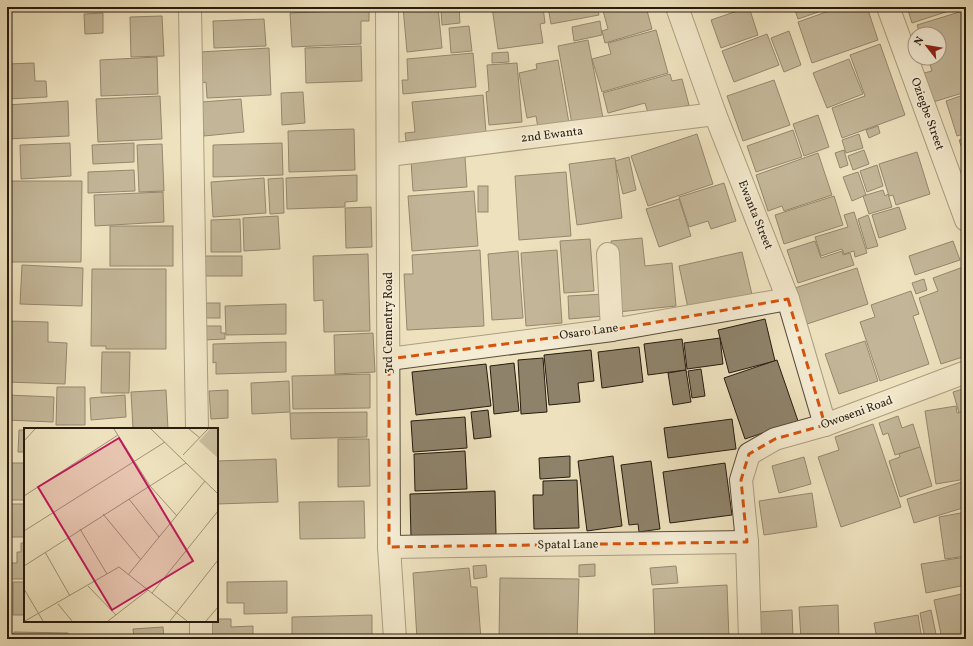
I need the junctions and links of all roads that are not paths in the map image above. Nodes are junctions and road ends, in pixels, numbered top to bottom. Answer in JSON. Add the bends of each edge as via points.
{"nodes":[{"id":1,"x":190,"y":7,"type":"edge"},
{"id":2,"x":387,"y":7,"type":"edge"},
{"id":3,"x":677,"y":7,"type":"edge"},
{"id":4,"x":888,"y":7,"type":"edge"},
{"id":5,"x":715,"y":114,"type":"junction"},
{"id":6,"x":389,"y":154,"type":"junction"},
{"id":7,"x":966,"y":220,"type":"edge"},
{"id":8,"x":608,"y":254,"type":"dead end"},
{"id":9,"x":788,"y":299,"type":"junction"},
{"id":10,"x":612,"y":330,"type":"junction"},
{"id":11,"x":389,"y":359,"type":"junction"},
{"id":12,"x":966,"y":372,"type":"edge"},
{"id":13,"x":825,"y":425,"type":"junction"},
{"id":14,"x":197,"y":428,"type":"edge"},
{"id":15,"x":747,"y":542,"type":"junction"},
{"id":16,"x":389,"y":547,"type":"junction"},
{"id":17,"x":201,"y":622,"type":"edge"},
{"id":18,"x":201,"y":639,"type":"edge"},
{"id":19,"x":394,"y":639,"type":"edge"},
{"id":20,"x":750,"y":639,"type":"edge"}],
"edges":[{"from":1,"to":14,"type":"street"},
{"from":2,"to":6,"type":"street","name":"3rd Cementry Road"},
{"from":3,"to":5,"type":"street","name":"Ewanta Street"},
{"from":4,"to":7,"type":"street","name":"Oziegbe Street"},
{"from":5,"to":6,"type":"street","name":"2nd Ewanta"},
{"from":5,"to":9,"type":"street","name":"Ewanta Street"},
{"from":6,"to":11,"type":"street","name":"3rd Cementry Road"},
{"from":8,"to":10,"type":"street"},
{"from":9,"to":10,"type":"street","name":"Osaro Lane"},
{"from":9,"to":13,"type":"street","name":"Ewanta Street"},
{"from":10,"to":11,"type":"street","name":"Osaro Lane"},
{"from":11,"to":16,"type":"street","name":"3rd Cementry Road"},
{"from":12,"to":13,"type":"street","name":"Owoseni Road"},
{"from":13,"to":15,"type":"street","name":"Owoseni Road","via":[[776,439],[749,454],[741,480]]},
{"from":15,"to":16,"type":"street","name":"Spatal Lane"},
{"from":15,"to":20,"type":"street"},
{"from":16,"to":19,"type":"street","name":"3rd Cementry Road"},
{"from":17,"to":18,"type":"street"}]}
